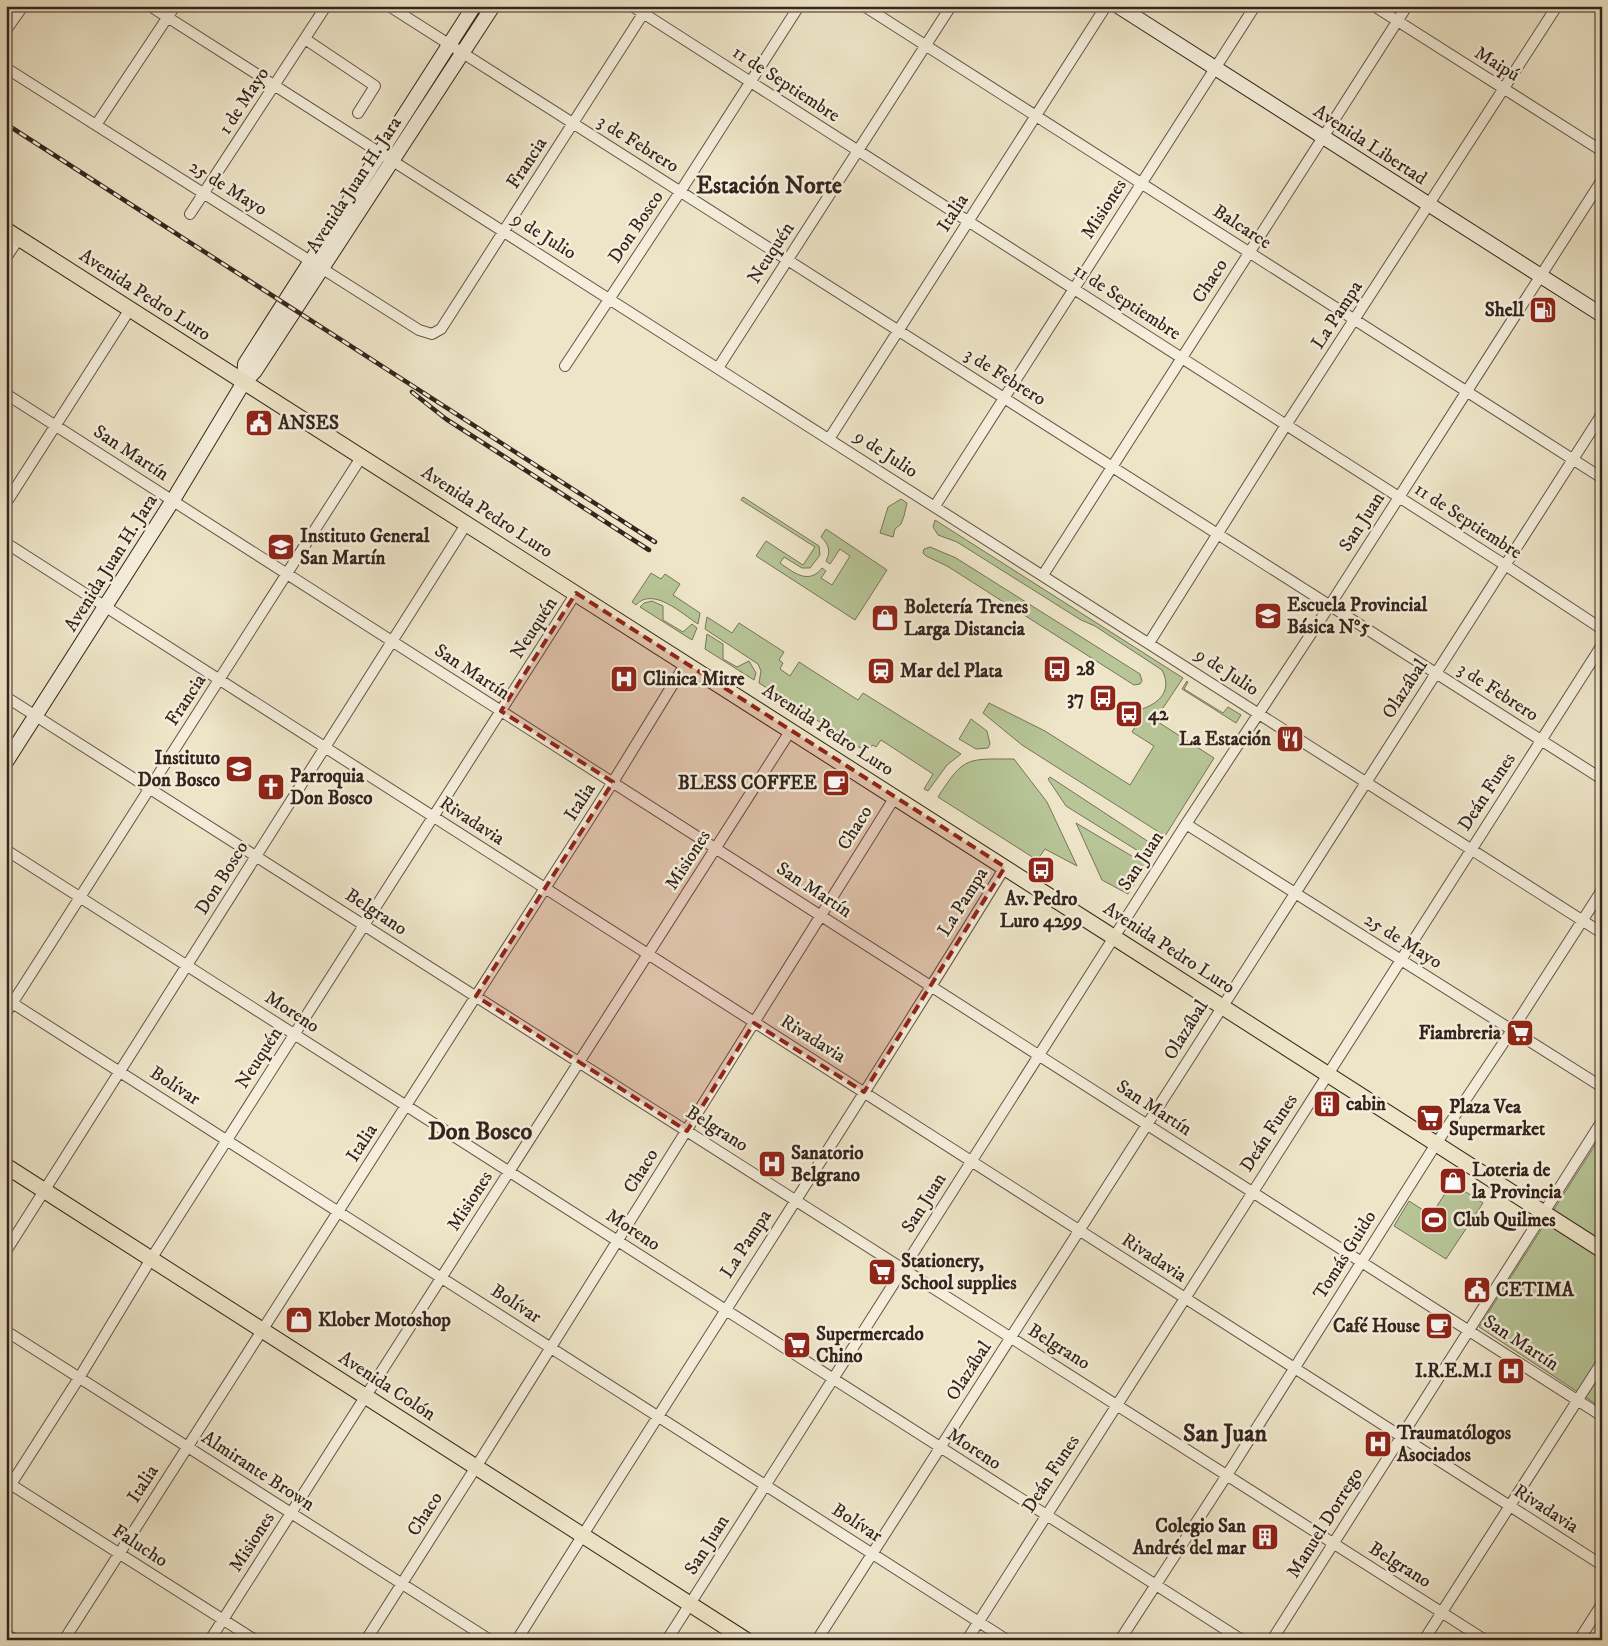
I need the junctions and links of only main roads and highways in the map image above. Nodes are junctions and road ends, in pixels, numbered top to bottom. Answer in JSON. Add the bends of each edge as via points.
{"nodes":[{"id":1,"x":474,"y":6,"type":"edge"},
{"id":2,"x":493,"y":6,"type":"edge"},
{"id":3,"x":1118,"y":6,"type":"edge"},
{"id":4,"x":13,"y":234,"type":"edge"},
{"id":5,"x":317,"y":265,"type":"junction"},
{"id":6,"x":1602,"y":315,"type":"edge"},
{"id":7,"x":244,"y":382,"type":"junction"},
{"id":8,"x":6,"y":762,"type":"edge"},
{"id":9,"x":6,"y":1166,"type":"edge"},
{"id":10,"x":1602,"y":1250,"type":"edge"},
{"id":11,"x":746,"y":1640,"type":"edge"}],
"edges":[{"from":1,"to":5,"type":"main road","name":"Avenida Juan H. Jara","via":[[380,154]]},
{"from":2,"to":5,"type":"main road","name":"Avenida Juan H. Jara","via":[[392,162]]},
{"from":3,"to":6,"type":"main road","name":"Avenida Libertad"},
{"from":4,"to":7,"type":"main road","name":"Avenida Pedro Luro"},
{"from":5,"to":7,"type":"main road","name":"Avenida Juan H. Jara","via":[[255,371]]},
{"from":7,"to":8,"type":"main road","name":"Avenida Juan H. Jara"},
{"from":7,"to":10,"type":"main road","name":"Avenida Pedro Luro"},
{"from":9,"to":11,"type":"main road","name":"Avenida Colón"}]}
